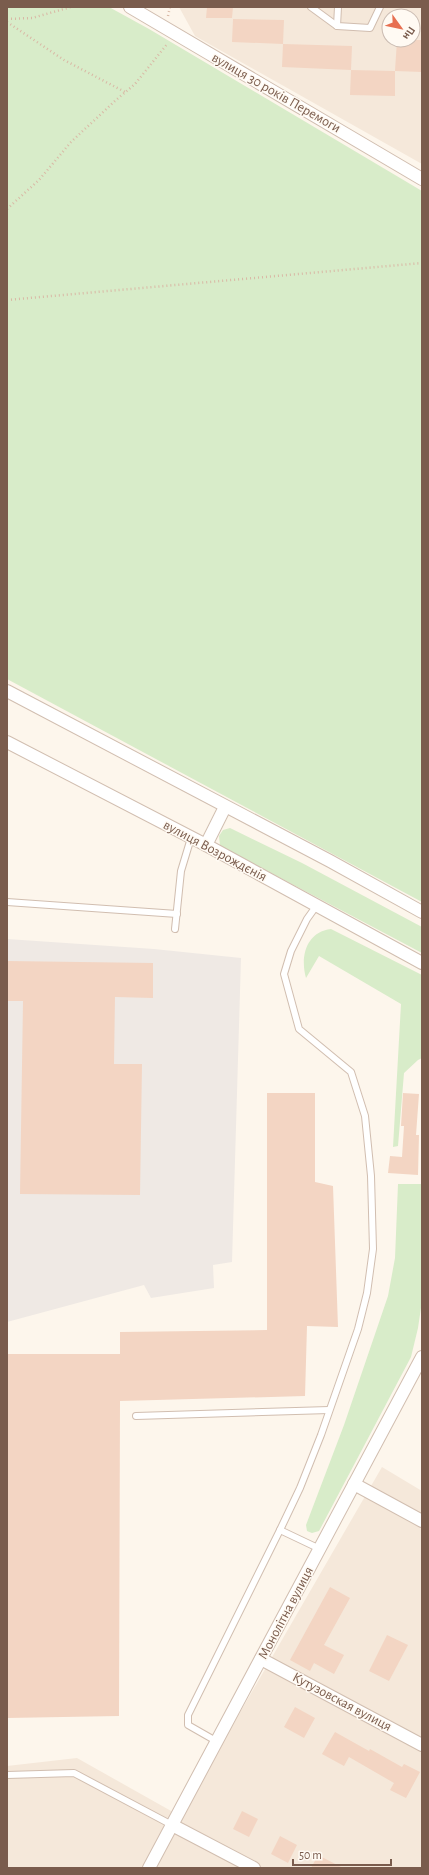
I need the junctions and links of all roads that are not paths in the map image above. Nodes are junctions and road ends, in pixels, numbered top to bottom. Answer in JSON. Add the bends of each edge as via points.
{"nodes":[{"id":1,"x":130,"y":7,"type":"edge"},
{"id":2,"x":311,"y":7,"type":"edge"},
{"id":3,"x":338,"y":7,"type":"edge"},
{"id":4,"x":380,"y":7,"type":"edge"},
{"id":5,"x":337,"y":26,"type":"junction"},
{"id":6,"x":422,"y":179,"type":"edge"},
{"id":7,"x":7,"y":691,"type":"edge"},
{"id":8,"x":7,"y":742,"type":"edge"},
{"id":9,"x":225,"y":807,"type":"junction"},
{"id":10,"x":191,"y":838,"type":"junction"},
{"id":11,"x":206,"y":845,"type":"junction"},
{"id":12,"x":7,"y":902,"type":"edge"},
{"id":13,"x":317,"y":905,"type":"junction"},
{"id":14,"x":422,"y":912,"type":"edge"},
{"id":15,"x":177,"y":914,"type":"junction"},
{"id":16,"x":176,"y":929,"type":"dead end"},
{"id":17,"x":422,"y":963,"type":"edge"},
{"id":18,"x":422,"y":1358,"type":"edge"},
{"id":19,"x":329,"y":1410,"type":"junction"},
{"id":20,"x":136,"y":1416,"type":"dead end"},
{"id":21,"x":354,"y":1484,"type":"junction"},
{"id":22,"x":422,"y":1521,"type":"edge"},
{"id":23,"x":280,"y":1530,"type":"junction"},
{"id":24,"x":320,"y":1549,"type":"junction"},
{"id":25,"x":262,"y":1659,"type":"junction"},
{"id":26,"x":216,"y":1741,"type":"junction"},
{"id":27,"x":422,"y":1745,"type":"edge"},
{"id":28,"x":7,"y":1775,"type":"edge"},
{"id":29,"x":172,"y":1825,"type":"junction"},
{"id":30,"x":149,"y":1868,"type":"edge"},
{"id":31,"x":254,"y":1868,"type":"edge"}],
"edges":[{"from":1,"to":6,"type":"street","name":"вулиця 30 років Перемоги"},
{"from":2,"to":5,"type":"lane"},
{"from":3,"to":5,"type":"lane"},
{"from":4,"to":5,"type":"lane","via":[[370,28]]},
{"from":7,"to":9,"type":"street"},
{"from":8,"to":10,"type":"street","name":"вулиця Возрождєнія"},
{"from":9,"to":11,"type":"street"},
{"from":9,"to":14,"type":"street"},
{"from":10,"to":11,"type":"street","name":"вулиця Возрождєнія"},
{"from":10,"to":15,"type":"lane","via":[[181,871]]},
{"from":11,"to":13,"type":"street","name":"вулиця Возрождєнія"},
{"from":12,"to":15,"type":"lane"},
{"from":13,"to":17,"type":"street","name":"вулиця Возрождєнія"},
{"from":13,"to":19,"type":"lane","via":[[291,951],[284,974],[299,1029],[351,1072],[364,1116],[373,1249],[367,1293],[358,1329]]},
{"from":15,"to":16,"type":"lane"},
{"from":18,"to":21,"type":"street","name":"Монолітна вулиця"},
{"from":19,"to":20,"type":"lane"},
{"from":19,"to":23,"type":"lane","via":[[303,1481]]},
{"from":21,"to":22,"type":"street"},
{"from":21,"to":24,"type":"street","name":"Монолітна вулиця"},
{"from":23,"to":24,"type":"lane"},
{"from":23,"to":26,"type":"lane","via":[[188,1715],[188,1725]]},
{"from":24,"to":25,"type":"street","name":"Монолітна вулиця"},
{"from":25,"to":26,"type":"street","name":"Монолітна вулиця"},
{"from":25,"to":27,"type":"street","name":"Кутузовская вулиця"},
{"from":26,"to":29,"type":"street","name":"Монолітна вулиця"},
{"from":28,"to":29,"type":"lane","via":[[74,1773]]},
{"from":29,"to":30,"type":"street","name":"Монолітна вулиця"},
{"from":29,"to":31,"type":"street"}]}
